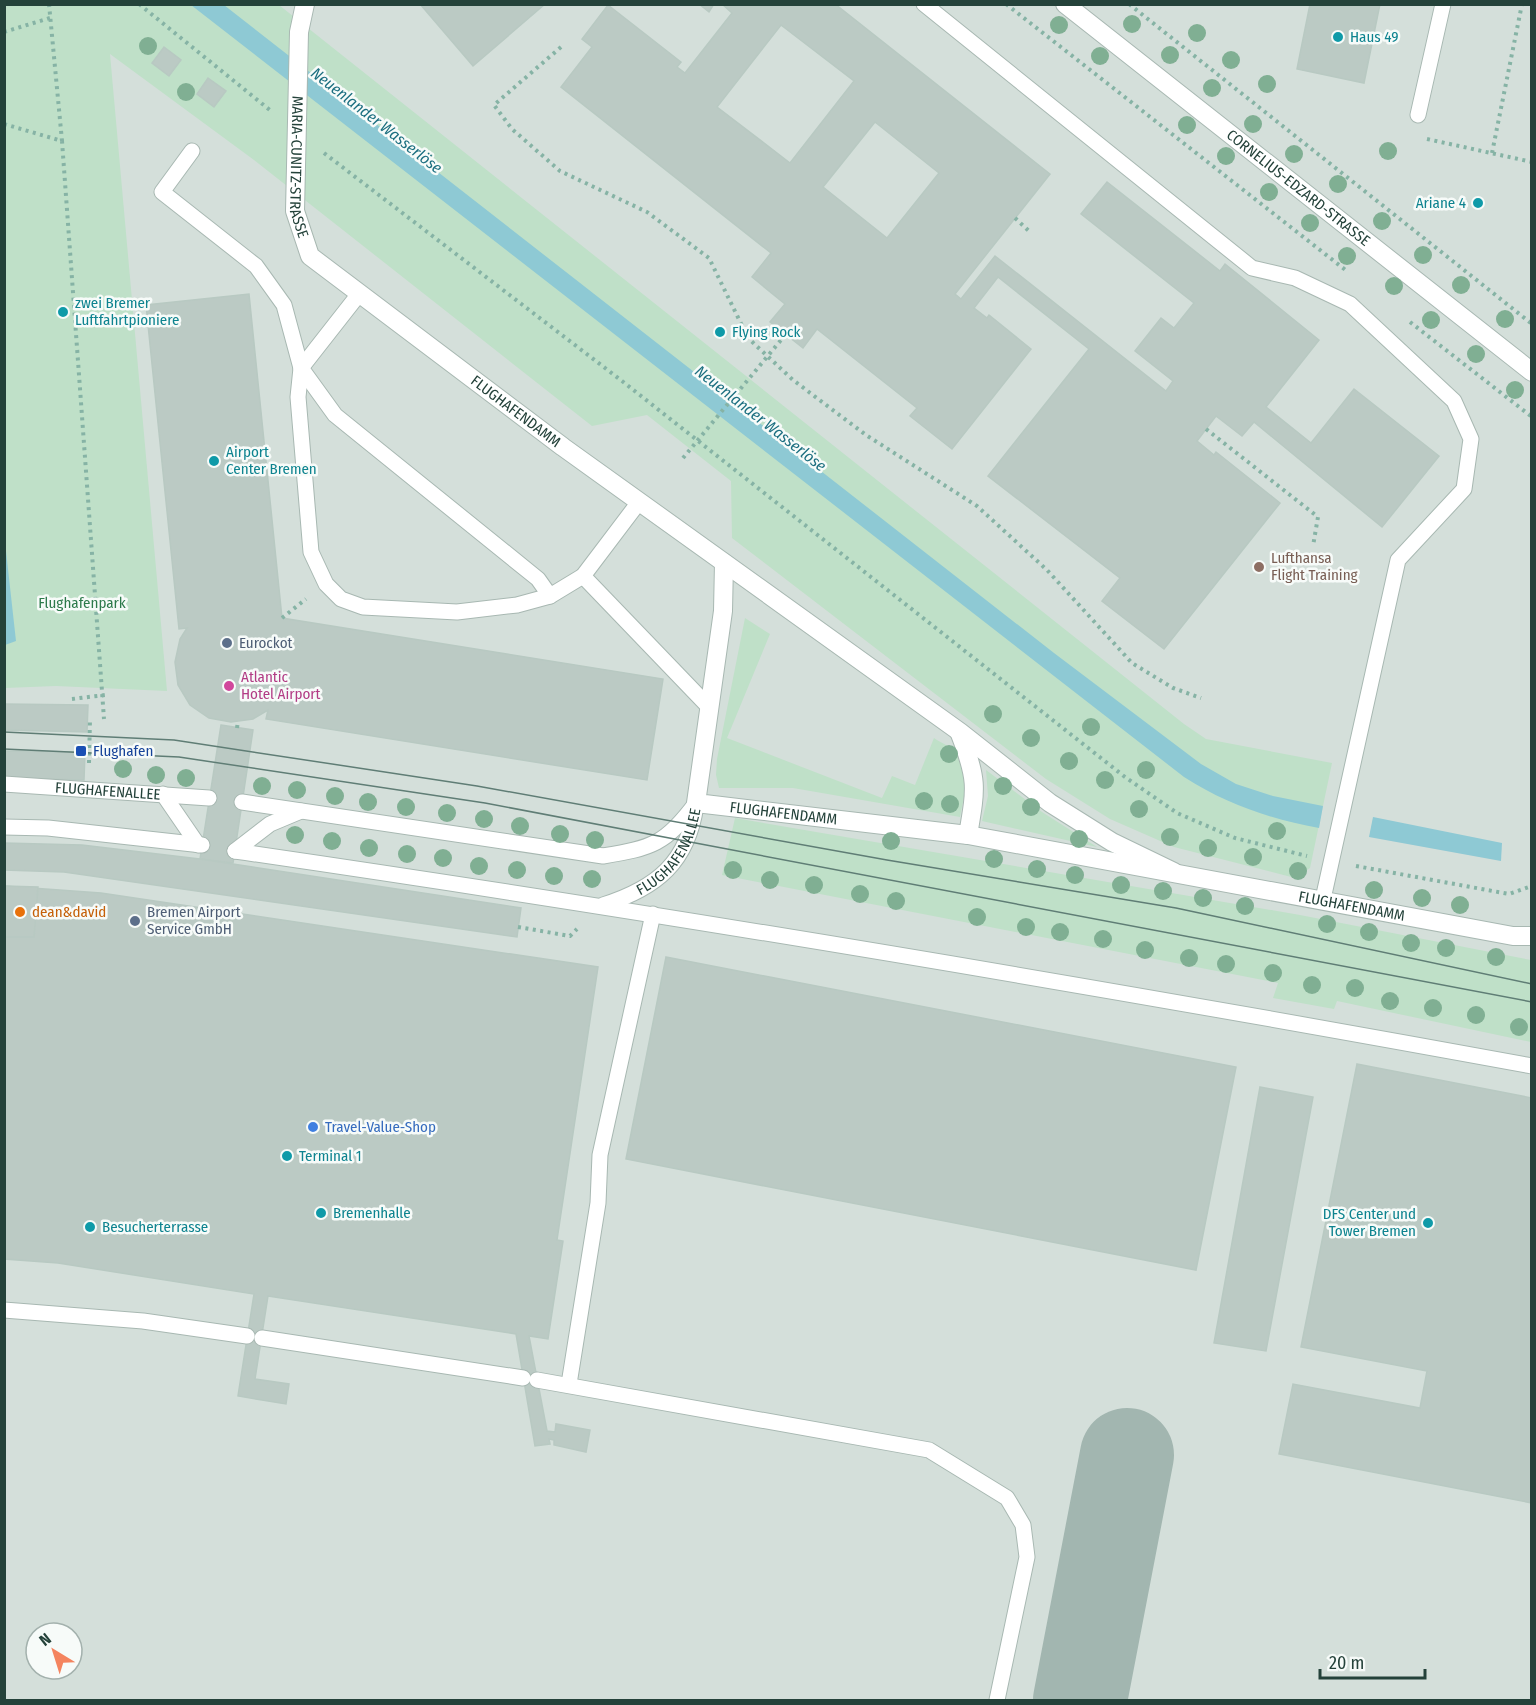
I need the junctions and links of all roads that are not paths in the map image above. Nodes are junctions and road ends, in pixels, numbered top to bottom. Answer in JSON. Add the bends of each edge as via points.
{"nodes":[{"id":1,"x":304,"y":4,"type":"edge"},
{"id":2,"x":924,"y":4,"type":"edge"},
{"id":3,"x":1065,"y":4,"type":"edge"},
{"id":4,"x":1443,"y":4,"type":"edge"},
{"id":5,"x":1418,"y":116,"type":"road end"},
{"id":6,"x":192,"y":151,"type":"dead end"},
{"id":7,"x":310,"y":256,"type":"joint"},
{"id":8,"x":359,"y":294,"type":"junction"},
{"id":9,"x":301,"y":368,"type":"junction"},
{"id":10,"x":1532,"y":372,"type":"edge"},
{"id":11,"x":639,"y":502,"type":"junction"},
{"id":12,"x":724,"y":563,"type":"junction"},
{"id":13,"x":583,"y":576,"type":"junction"},
{"id":14,"x":550,"y":596,"type":"junction"},
{"id":15,"x":708,"y":706,"type":"junction"},
{"id":16,"x":960,"y":732,"type":"junction"},
{"id":17,"x":4,"y":784,"type":"edge"},
{"id":18,"x":163,"y":794,"type":"junction"},
{"id":19,"x":209,"y":798,"type":"dead end"},
{"id":20,"x":242,"y":802,"type":"dead end"},
{"id":21,"x":696,"y":803,"type":"junction"},
{"id":22,"x":303,"y":810,"type":"junction"},
{"id":23,"x":4,"y":827,"type":"edge"},
{"id":24,"x":968,"y":835,"type":"junction"},
{"id":25,"x":1174,"y":872,"type":"junction"},
{"id":26,"x":1323,"y":899,"type":"junction"},
{"id":27,"x":601,"y":906,"type":"junction"},
{"id":28,"x":653,"y":914,"type":"junction"},
{"id":29,"x":1532,"y":936,"type":"edge"},
{"id":30,"x":1532,"y":1066,"type":"edge"},
{"id":31,"x":4,"y":1310,"type":"edge"},
{"id":32,"x":569,"y":1384,"type":"junction"},
{"id":33,"x":997,"y":1701,"type":"edge"}],
"edges":[{"from":1,"to":7,"type":"street","name":"MARIA-CUNITZ-STRASSE","via":[[295,211]]},
{"from":2,"to":26,"type":"lane","via":[[1252,268],[1295,278],[1350,304],[1454,401],[1471,439],[1464,489],[1398,560]]},
{"from":3,"to":10,"type":"street","name":"CORNELIUS-EDZARD-STRASSE"},
{"from":4,"to":5,"type":"lane"},
{"from":6,"to":9,"type":"lane","via":[[162,192],[256,266],[284,305]]},
{"from":7,"to":8,"type":"street","name":"FLUGHAFENDAMM"},
{"from":8,"to":9,"type":"lane"},
{"from":8,"to":11,"type":"street","name":"FLUGHAFENDAMM"},
{"from":9,"to":14,"type":"lane","via":[[335,415],[538,579]]},
{"from":9,"to":14,"type":"lane","via":[[298,397],[311,552],[326,584],[341,599],[363,607],[457,612],[517,605]]},
{"from":11,"to":12,"type":"street","name":"FLUGHAFENDAMM"},
{"from":11,"to":13,"type":"lane"},
{"from":12,"to":15,"type":"street","via":[[723,611]]},
{"from":12,"to":16,"type":"street","name":"FLUGHAFENDAMM"},
{"from":13,"to":14,"type":"lane"},
{"from":13,"to":15,"type":"lane"},
{"from":15,"to":21,"type":"street"},
{"from":16,"to":24,"type":"street","via":[[974,768],[975,793]]},
{"from":16,"to":25,"type":"street","name":"FLUGHAFENDAMM","via":[[1050,803],[1112,842]]},
{"from":17,"to":18,"type":"lane","name":"FLUGHAFENALLEE"},
{"from":18,"to":19,"type":"lane","name":"FLUGHAFENALLEE"},
{"from":18,"to":23,"type":"lane","via":[[200,845],[48,828]]},
{"from":20,"to":22,"type":"lane","name":"FLUGHAFENALLEE"},
{"from":21,"to":22,"type":"lane","name":"FLUGHAFENALLEE","via":[[667,838],[642,849],[603,856]]},
{"from":21,"to":24,"type":"street","name":"FLUGHAFENDAMM"},
{"from":21,"to":27,"type":"lane","name":"FLUGHAFENALLEE","via":[[693,825],[672,867],[629,897]]},
{"from":22,"to":27,"type":"lane","name":"FLUGHAFENALLEE","via":[[270,824],[235,851]]},
{"from":24,"to":25,"type":"street","name":"FLUGHAFENDAMM"},
{"from":25,"to":26,"type":"street","name":"FLUGHAFENDAMM"},
{"from":26,"to":29,"type":"street","name":"FLUGHAFENDAMM","via":[[1513,936]]},
{"from":27,"to":28,"type":"lane"},
{"from":28,"to":30,"type":"lane","via":[[1238,1012]]},
{"from":28,"to":32,"type":"lane","via":[[600,1155],[598,1203]]},
{"from":31,"to":32,"type":"lane","via":[[143,1321]]},
{"from":32,"to":33,"type":"lane","via":[[929,1450],[1007,1498],[1023,1525],[1027,1557]]}]}
